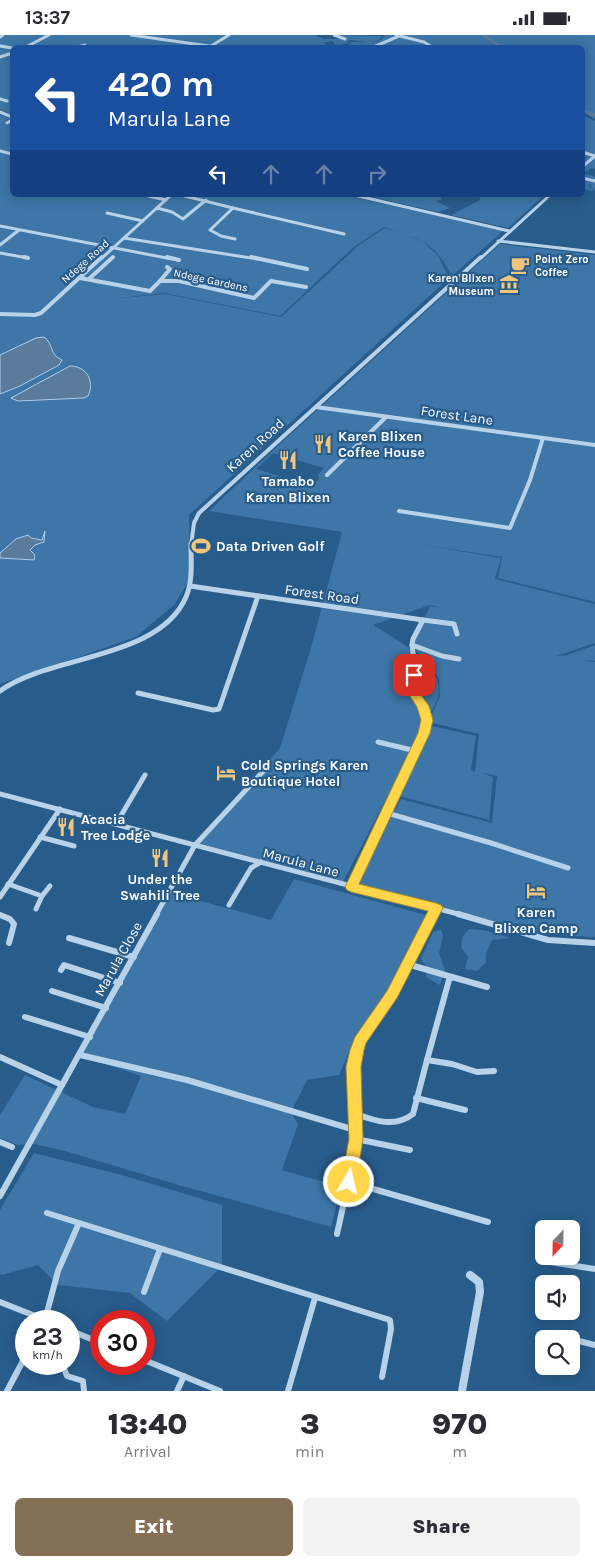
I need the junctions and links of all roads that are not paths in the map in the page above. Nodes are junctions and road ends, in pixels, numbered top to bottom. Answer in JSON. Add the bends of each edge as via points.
{"nodes":[{"id":1,"x":49,"y":35,"type":"edge"},
{"id":2,"x":53,"y":35,"type":"edge"},
{"id":3,"x":133,"y":35,"type":"edge"},
{"id":4,"x":229,"y":35,"type":"edge"},
{"id":5,"x":334,"y":35,"type":"edge"},
{"id":6,"x":398,"y":35,"type":"edge"},
{"id":7,"x":345,"y":39,"type":"dead end"},
{"id":8,"x":30,"y":45,"type":"edge"},
{"id":9,"x":34,"y":45,"type":"edge"},
{"id":10,"x":196,"y":45,"type":"edge"},
{"id":11,"x":212,"y":45,"type":"edge"},
{"id":12,"x":378,"y":45,"type":"edge"},
{"id":13,"x":429,"y":45,"type":"edge"},
{"id":14,"x":0,"y":99,"type":"edge"},
{"id":15,"x":6,"y":101,"type":"dead end"},
{"id":16,"x":10,"y":120,"type":"edge"},
{"id":17,"x":7,"y":123,"type":"dead end"},
{"id":18,"x":595,"y":156,"type":"edge"},
{"id":19,"x":585,"y":164,"type":"edge"},
{"id":20,"x":153,"y":197,"type":"edge"},
{"id":21,"x":169,"y":197,"type":"edge"},
{"id":22,"x":191,"y":197,"type":"edge"},
{"id":23,"x":363,"y":197,"type":"edge"},
{"id":24,"x":548,"y":197,"type":"edge"},
{"id":25,"x":166,"y":200,"type":"junction"},
{"id":26,"x":206,"y":200,"type":"junction"},
{"id":27,"x":233,"y":207,"type":"junction"},
{"id":28,"x":157,"y":208,"type":"junction"},
{"id":29,"x":107,"y":213,"type":"dead end"},
{"id":30,"x":143,"y":221,"type":"junction"},
{"id":31,"x":0,"y":226,"type":"edge"},
{"id":32,"x":19,"y":230,"type":"junction"},
{"id":33,"x":509,"y":231,"type":"junction"},
{"id":34,"x":344,"y":234,"type":"dead end"},
{"id":35,"x":124,"y":238,"type":"junction"},
{"id":36,"x":235,"y":239,"type":"dead end"},
{"id":37,"x":498,"y":241,"type":"junction"},
{"id":38,"x":0,"y":245,"type":"edge"},
{"id":39,"x":113,"y":247,"type":"junction"},
{"id":40,"x":595,"y":252,"type":"edge"},
{"id":41,"x":0,"y":253,"type":"edge"},
{"id":42,"x":112,"y":257,"type":"dead end"},
{"id":43,"x":28,"y":258,"type":"dead end"},
{"id":44,"x":179,"y":261,"type":"dead end"},
{"id":45,"x":167,"y":267,"type":"dead end"},
{"id":46,"x":308,"y":269,"type":"dead end"},
{"id":47,"x":80,"y":278,"type":"junction"},
{"id":48,"x":89,"y":279,"type":"junction"},
{"id":49,"x":160,"y":281,"type":"junction"},
{"id":50,"x":306,"y":287,"type":"dead end"},
{"id":51,"x":0,"y":314,"type":"edge"},
{"id":52,"x":316,"y":407,"type":"junction"},
{"id":53,"x":386,"y":417,"type":"junction"},
{"id":54,"x":543,"y":438,"type":"junction"},
{"id":55,"x":595,"y":445,"type":"edge"},
{"id":56,"x":327,"y":475,"type":"dead end"},
{"id":57,"x":399,"y":511,"type":"dead end"},
{"id":58,"x":190,"y":586,"type":"junction"},
{"id":59,"x":258,"y":596,"type":"junction"},
{"id":60,"x":423,"y":621,"type":"junction"},
{"id":61,"x":457,"y":634,"type":"dead end"},
{"id":62,"x":412,"y":645,"type":"junction"},
{"id":63,"x":458,"y":659,"type":"dead end"},
{"id":64,"x":0,"y":691,"type":"edge"},
{"id":65,"x":138,"y":693,"type":"dead end"},
{"id":66,"x":378,"y":742,"type":"dead end"},
{"id":67,"x":416,"y":751,"type":"junction"},
{"id":68,"x":268,"y":766,"type":"dead end"},
{"id":69,"x":145,"y":775,"type":"dead end"},
{"id":70,"x":0,"y":794,"type":"edge"},
{"id":71,"x":60,"y":809,"type":"junction"},
{"id":72,"x":387,"y":813,"type":"junction"},
{"id":73,"x":116,"y":824,"type":"junction"},
{"id":74,"x":40,"y":837,"type":"junction"},
{"id":75,"x":195,"y":845,"type":"junction"},
{"id":76,"x":74,"y":846,"type":"dead end"},
{"id":77,"x":261,"y":862,"type":"junction"},
{"id":78,"x":568,"y":868,"type":"dead end"},
{"id":79,"x":10,"y":882,"type":"junction"},
{"id":80,"x":50,"y":886,"type":"dead end"},
{"id":81,"x":351,"y":887,"type":"junction"},
{"id":82,"x":42,"y":896,"type":"junction"},
{"id":83,"x":0,"y":897,"type":"edge"},
{"id":84,"x":36,"y":905,"type":"dead end"},
{"id":85,"x":229,"y":905,"type":"dead end"},
{"id":86,"x":436,"y":908,"type":"junction"},
{"id":87,"x":0,"y":915,"type":"edge"},
{"id":88,"x":69,"y":938,"type":"dead end"},
{"id":89,"x":9,"y":943,"type":"dead end"},
{"id":90,"x":595,"y":943,"type":"edge"},
{"id":91,"x":134,"y":957,"type":"junction"},
{"id":92,"x":408,"y":964,"type":"junction"},
{"id":93,"x":61,"y":970,"type":"dead end"},
{"id":94,"x":452,"y":977,"type":"junction"},
{"id":95,"x":120,"y":983,"type":"junction"},
{"id":96,"x":487,"y":987,"type":"dead end"},
{"id":97,"x":52,"y":991,"type":"dead end"},
{"id":98,"x":106,"y":1008,"type":"junction"},
{"id":99,"x":25,"y":1017,"type":"dead end"},
{"id":100,"x":90,"y":1037,"type":"junction"},
{"id":101,"x":80,"y":1055,"type":"junction"},
{"id":102,"x":0,"y":1057,"type":"edge"},
{"id":103,"x":427,"y":1060,"type":"junction"},
{"id":104,"x":494,"y":1071,"type":"dead end"},
{"id":105,"x":62,"y":1085,"type":"junction"},
{"id":106,"x":416,"y":1098,"type":"junction"},
{"id":107,"x":464,"y":1110,"type":"dead end"},
{"id":108,"x":356,"y":1114,"type":"junction"},
{"id":109,"x":355,"y":1129,"type":"junction"},
{"id":110,"x":356,"y":1139,"type":"junction"},
{"id":111,"x":0,"y":1142,"type":"edge"},
{"id":112,"x":12,"y":1147,"type":"dead end"},
{"id":113,"x":410,"y":1150,"type":"dead end"},
{"id":114,"x":349,"y":1182,"type":"junction"},
{"id":115,"x":0,"y":1196,"type":"edge"},
{"id":116,"x":47,"y":1213,"type":"dead end"},
{"id":117,"x":488,"y":1222,"type":"dead end"},
{"id":118,"x":79,"y":1223,"type":"junction"},
{"id":119,"x":337,"y":1234,"type":"dead end"},
{"id":120,"x":160,"y":1249,"type":"junction"},
{"id":121,"x":569,"y":1265,"type":"edge"},
{"id":122,"x":595,"y":1269,"type":"edge"},
{"id":123,"x":470,"y":1275,"type":"dead end"},
{"id":124,"x":144,"y":1292,"type":"dead end"},
{"id":125,"x":315,"y":1298,"type":"junction"},
{"id":126,"x":0,"y":1302,"type":"edge"},
{"id":127,"x":20,"y":1310,"type":"edge"},
{"id":128,"x":49,"y":1310,"type":"edge"},
{"id":129,"x":580,"y":1341,"type":"edge"},
{"id":130,"x":595,"y":1345,"type":"edge"},
{"id":131,"x":155,"y":1364,"type":"edge"},
{"id":132,"x":15,"y":1375,"type":"edge"},
{"id":133,"x":67,"y":1375,"type":"edge"},
{"id":134,"x":184,"y":1376,"type":"junction"},
{"id":135,"x":382,"y":1377,"type":"dead end"},
{"id":136,"x":7,"y":1391,"type":"edge"},
{"id":137,"x":84,"y":1391,"type":"edge"},
{"id":138,"x":177,"y":1391,"type":"edge"},
{"id":139,"x":220,"y":1391,"type":"edge"},
{"id":140,"x":288,"y":1391,"type":"edge"},
{"id":141,"x":462,"y":1391,"type":"edge"}],
"edges":[{"from":1,"to":8,"type":"street"},
{"from":2,"to":9,"type":"street"},
{"from":3,"to":10,"type":"street"},
{"from":4,"to":11,"type":"street"},
{"from":5,"to":7,"type":"street"},
{"from":6,"to":12,"type":"street"},
{"from":6,"to":13,"type":"street"},
{"from":14,"to":15,"type":"street"},
{"from":16,"to":17,"type":"street"},
{"from":18,"to":19,"type":"street"},
{"from":20,"to":25,"type":"street"},
{"from":21,"to":25,"type":"street","name":"Ndege Road"},
{"from":22,"to":26,"type":"street"},
{"from":23,"to":33,"type":"street"},
{"from":24,"to":33,"type":"street","name":"Karen Road"},
{"from":25,"to":28,"type":"street","name":"Ndege Road"},
{"from":26,"to":27,"type":"street"},
{"from":26,"to":28,"type":"street","via":[[183,219],[172,211]]},
{"from":27,"to":34,"type":"street"},
{"from":27,"to":36,"type":"street","via":[[210,230]]},
{"from":28,"to":30,"type":"street","name":"Ndege Road"},
{"from":29,"to":30,"type":"street"},
{"from":30,"to":35,"type":"street","name":"Ndege Road"},
{"from":31,"to":32,"type":"street"},
{"from":32,"to":38,"type":"street"},
{"from":32,"to":39,"type":"street"},
{"from":33,"to":37,"type":"street","name":"Karen Road"},
{"from":35,"to":39,"type":"street","name":"Ndege Road"},
{"from":35,"to":46,"type":"street"},
{"from":37,"to":40,"type":"street"},
{"from":37,"to":52,"type":"street","name":"Karen Road"},
{"from":39,"to":44,"type":"street"},
{"from":39,"to":47,"type":"street","name":"Ndege Road"},
{"from":41,"to":43,"type":"street"},
{"from":42,"to":48,"type":"street"},
{"from":45,"to":49,"type":"street","via":[[170,269]]},
{"from":47,"to":48,"type":"street","name":"Ndege Gardens"},
{"from":47,"to":51,"type":"street","name":"Ndege Road","via":[[37,315]]},
{"from":48,"to":49,"type":"street","name":"Ndege Gardens","via":[[150,291]]},
{"from":49,"to":50,"type":"street","name":"Ndege Gardens","via":[[186,282],[254,298],[271,281]]},
{"from":52,"to":53,"type":"street","name":"Forest Lane"},
{"from":52,"to":58,"type":"street","name":"Karen Road","via":[[196,516]]},
{"from":53,"to":54,"type":"street","name":"Forest Lane"},
{"from":53,"to":56,"type":"street"},
{"from":54,"to":55,"type":"street","name":"Forest Lane"},
{"from":54,"to":57,"type":"street","via":[[510,528]]},
{"from":58,"to":59,"type":"street","name":"Forest Road"},
{"from":58,"to":64,"type":"street","name":"Karen Road","via":[[180,608],[147,637],[28,677]]},
{"from":59,"to":60,"type":"street","name":"Forest Road"},
{"from":59,"to":65,"type":"street","via":[[219,709]]},
{"from":60,"to":61,"type":"street","name":"Forest Road","via":[[454,624]]},
{"from":60,"to":62,"type":"street"},
{"from":62,"to":63,"type":"street"},
{"from":62,"to":67,"type":"street","via":[[414,693],[427,720]]},
{"from":66,"to":67,"type":"street"},
{"from":67,"to":72,"type":"street"},
{"from":68,"to":75,"type":"street","name":"Marula Close"},
{"from":69,"to":73,"type":"street"},
{"from":70,"to":71,"type":"street","name":"Marula Lane"},
{"from":71,"to":73,"type":"street","name":"Marula Lane"},
{"from":71,"to":74,"type":"street"},
{"from":72,"to":78,"type":"street"},
{"from":72,"to":81,"type":"street"},
{"from":73,"to":75,"type":"street","name":"Marula Lane"},
{"from":74,"to":76,"type":"street"},
{"from":74,"to":79,"type":"street"},
{"from":75,"to":77,"type":"street","name":"Marula Lane"},
{"from":75,"to":91,"type":"street","name":"Marula Close"},
{"from":77,"to":81,"type":"street","name":"Marula Lane"},
{"from":77,"to":85,"type":"street","via":[[251,868]]},
{"from":79,"to":82,"type":"street"},
{"from":79,"to":83,"type":"street"},
{"from":80,"to":82,"type":"street"},
{"from":81,"to":86,"type":"street","name":"Marula Lane"},
{"from":82,"to":84,"type":"street"},
{"from":86,"to":90,"type":"street","name":"Marula Lane","via":[[548,940]]},
{"from":86,"to":92,"type":"street"},
{"from":87,"to":89,"type":"street","via":[[14,924]]},
{"from":88,"to":91,"type":"street"},
{"from":91,"to":95,"type":"street","name":"Marula Close"},
{"from":92,"to":94,"type":"street"},
{"from":92,"to":108,"type":"street","via":[[392,995],[360,1041],[354,1067]]},
{"from":93,"to":95,"type":"street","via":[[64,965]]},
{"from":94,"to":96,"type":"street"},
{"from":94,"to":103,"type":"street"},
{"from":95,"to":98,"type":"street","name":"Marula Close"},
{"from":97,"to":98,"type":"street"},
{"from":98,"to":100,"type":"street","name":"Marula Close"},
{"from":99,"to":100,"type":"street"},
{"from":100,"to":101,"type":"street","name":"Marula Close"},
{"from":101,"to":105,"type":"street","name":"Marula Close"},
{"from":101,"to":109,"type":"street","via":[[187,1080]]},
{"from":102,"to":105,"type":"street"},
{"from":103,"to":104,"type":"street","via":[[485,1075]]},
{"from":103,"to":106,"type":"street"},
{"from":105,"to":115,"type":"street","name":"Marula Close"},
{"from":106,"to":107,"type":"street"},
{"from":106,"to":108,"type":"street","via":[[413,1114],[399,1123]]},
{"from":108,"to":109,"type":"street"},
{"from":109,"to":110,"type":"street"},
{"from":110,"to":113,"type":"street"},
{"from":110,"to":114,"type":"street"},
{"from":111,"to":112,"type":"street"},
{"from":114,"to":117,"type":"street"},
{"from":114,"to":119,"type":"street"},
{"from":116,"to":118,"type":"street"},
{"from":118,"to":120,"type":"street"},
{"from":118,"to":128,"type":"street","via":[[58,1271]]},
{"from":120,"to":124,"type":"street"},
{"from":120,"to":125,"type":"street"},
{"from":121,"to":122,"type":"street"},
{"from":123,"to":141,"type":"street","via":[[479,1283],[480,1292]]},
{"from":125,"to":135,"type":"street","via":[[390,1320]]},
{"from":125,"to":140,"type":"street"},
{"from":126,"to":127,"type":"street"},
{"from":129,"to":130,"type":"street"},
{"from":131,"to":134,"type":"street"},
{"from":132,"to":136,"type":"street"},
{"from":133,"to":137,"type":"street","via":[[83,1381]]},
{"from":134,"to":138,"type":"street"},
{"from":134,"to":139,"type":"street"}]}
